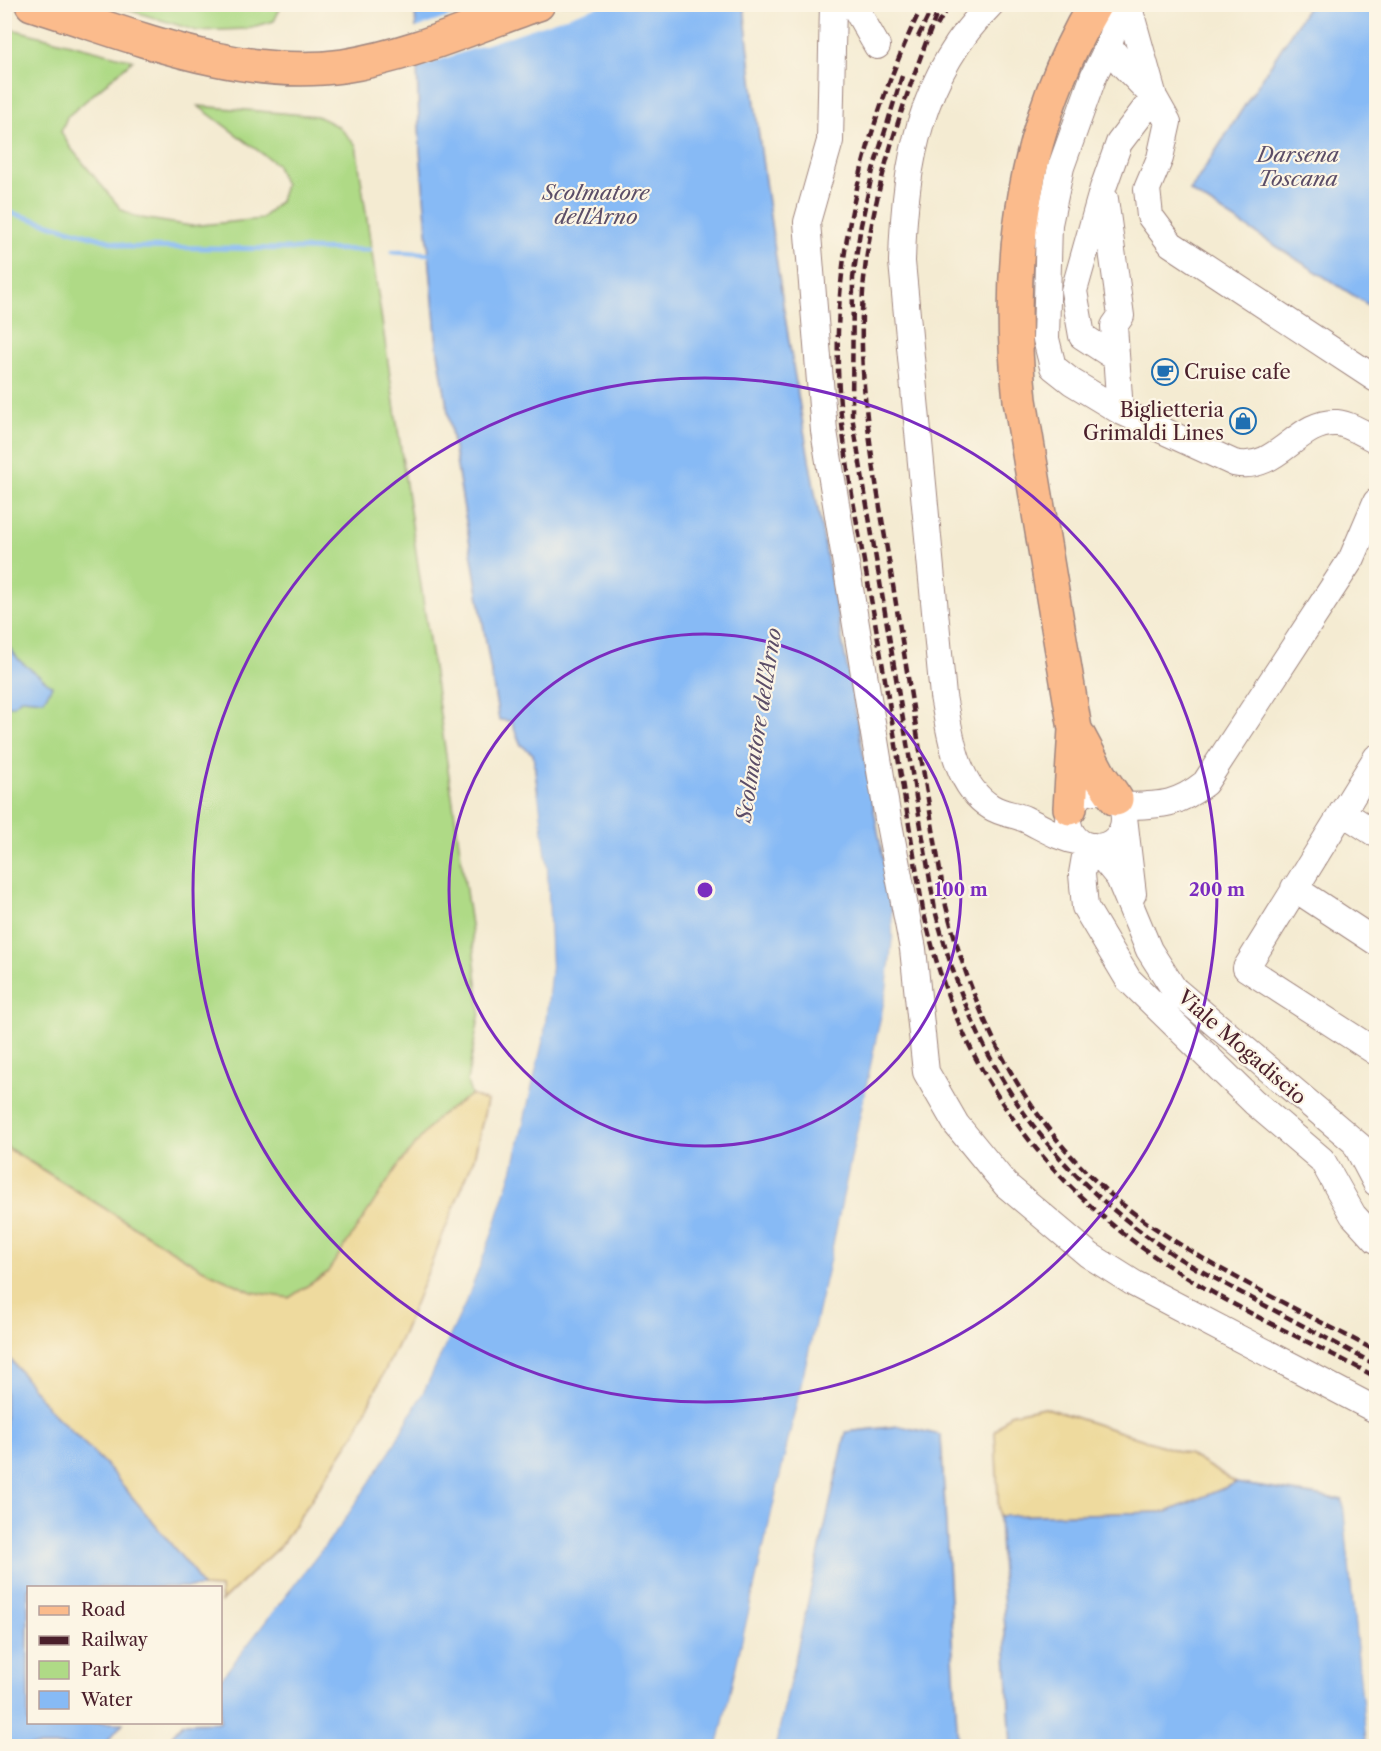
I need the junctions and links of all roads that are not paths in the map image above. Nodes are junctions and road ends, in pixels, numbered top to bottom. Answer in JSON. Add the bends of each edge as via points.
{"nodes":[{"id":1,"x":32,"y":4,"type":"edge"},
{"id":2,"x":538,"y":4,"type":"edge"},
{"id":3,"x":833,"y":4,"type":"edge"},
{"id":4,"x":853,"y":4,"type":"edge"},
{"id":5,"x":991,"y":4,"type":"edge"},
{"id":6,"x":1095,"y":4,"type":"edge"},
{"id":7,"x":1120,"y":4,"type":"edge"},
{"id":8,"x":1128,"y":4,"type":"edge"},
{"id":9,"x":1109,"y":45,"type":"junction"},
{"id":10,"x":877,"y":46,"type":"dead end"},
{"id":11,"x":1154,"y":97,"type":"junction"},
{"id":12,"x":1103,"y":188,"type":"junction"},
{"id":13,"x":1082,"y":336,"type":"junction"},
{"id":14,"x":1051,"y":356,"type":"junction"},
{"id":15,"x":1116,"y":358,"type":"junction"},
{"id":16,"x":1377,"y":379,"type":"edge"},
{"id":17,"x":1120,"y":411,"type":"junction"},
{"id":18,"x":1377,"y":440,"type":"edge"},
{"id":19,"x":1377,"y":502,"type":"edge"},
{"id":20,"x":1075,"y":729,"type":"junction"},
{"id":21,"x":1377,"y":758,"type":"edge"},
{"id":22,"x":1120,"y":806,"type":"junction"},
{"id":23,"x":1070,"y":809,"type":"junction"},
{"id":24,"x":1342,"y":812,"type":"junction"},
{"id":25,"x":1024,"y":819,"type":"junction"},
{"id":26,"x":1377,"y":834,"type":"edge"},
{"id":27,"x":1087,"y":844,"type":"junction"},
{"id":28,"x":1294,"y":888,"type":"junction"},
{"id":29,"x":1136,"y":912,"type":"junction"},
{"id":30,"x":1377,"y":942,"type":"edge"},
{"id":31,"x":1377,"y":1052,"type":"edge"},
{"id":32,"x":1353,"y":1141,"type":"junction"},
{"id":33,"x":1377,"y":1160,"type":"edge"},
{"id":34,"x":1377,"y":1184,"type":"edge"},
{"id":35,"x":1377,"y":1240,"type":"edge"},
{"id":36,"x":1377,"y":1410,"type":"edge"}],
"edges":[{"from":1,"to":2,"type":"main road","via":[[181,49],[256,66],[305,69],[378,59]]},
{"from":3,"to":36,"type":"street","via":[[830,141],[807,222],[823,419],[913,949],[926,1072],[956,1124],[1006,1185],[1089,1255],[1135,1284]]},
{"from":4,"to":10,"type":"street"},
{"from":5,"to":25,"type":"street","via":[[956,45],[921,117],[903,214],[902,262],[943,696],[951,738],[974,794],[991,807]]},
{"from":6,"to":20,"type":"main road","via":[[1066,61],[1046,113],[1026,189],[1016,256],[1013,320],[1039,526]]},
{"from":7,"to":9,"type":"street"},
{"from":8,"to":11,"type":"street"},
{"from":9,"to":11,"type":"street"},
{"from":9,"to":14,"type":"street","via":[[1061,167],[1049,224],[1046,339]]},
{"from":11,"to":12,"type":"street","via":[[1119,143]]},
{"from":11,"to":16,"type":"street","via":[[1168,122],[1160,158],[1147,189],[1150,216],[1171,244]]},
{"from":12,"to":13,"type":"street","via":[[1074,291]]},
{"from":12,"to":15,"type":"street","via":[[1121,316],[1114,326]]},
{"from":13,"to":14,"type":"street","via":[[1072,355],[1065,359]]},
{"from":13,"to":15,"type":"street"},
{"from":14,"to":17,"type":"street","via":[[1053,367]]},
{"from":15,"to":17,"type":"street"},
{"from":17,"to":18,"type":"street","via":[[1248,466],[1263,463],[1322,426],[1338,423]]},
{"from":19,"to":22,"type":"street","via":[[1352,558],[1205,783],[1187,797],[1165,804]]},
{"from":20,"to":22,"type":"main road"},
{"from":20,"to":23,"type":"main road"},
{"from":21,"to":24,"type":"street"},
{"from":22,"to":23,"type":"street","via":[[1108,794],[1091,792],[1075,800]]},
{"from":22,"to":27,"type":"street","via":[[1123,823],[1116,838],[1110,843]]},
{"from":22,"to":29,"type":"street","name":"Viale Mogadiscio"},
{"from":23,"to":25,"type":"street","via":[[1050,810]]},
{"from":23,"to":27,"type":"street","name":"Viale Mogadiscio","via":[[1070,828]]},
{"from":24,"to":26,"type":"street"},
{"from":24,"to":28,"type":"street"},
{"from":25,"to":27,"type":"street","via":[[1064,839]]},
{"from":27,"to":29,"type":"street","name":"Viale Mogadiscio","via":[[1115,870]]},
{"from":27,"to":35,"type":"street","via":[[1082,874],[1085,907],[1128,979],[1254,1102],[1322,1160],[1353,1215]]},
{"from":28,"to":30,"type":"street"},
{"from":28,"to":31,"type":"street","via":[[1246,968]]},
{"from":29,"to":32,"type":"street","name":"Viale Mogadiscio","via":[[1149,950],[1174,989]]},
{"from":32,"to":33,"type":"street","name":"Viale Mogadiscio"},
{"from":32,"to":34,"type":"street"}]}
